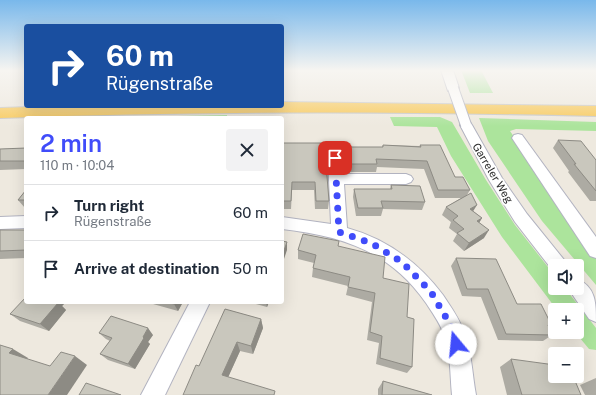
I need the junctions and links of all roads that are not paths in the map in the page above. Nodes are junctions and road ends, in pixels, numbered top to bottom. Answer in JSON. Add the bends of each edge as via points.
{"nodes":[{"id":1,"x":453,"y":88,"type":"edge"},
{"id":2,"x":284,"y":98,"type":"edge"},
{"id":3,"x":596,"y":102,"type":"edge"},
{"id":4,"x":0,"y":104,"type":"edge"},
{"id":5,"x":24,"y":104,"type":"edge"},
{"id":6,"x":284,"y":107,"type":"edge"},
{"id":7,"x":201,"y":108,"type":"edge"},
{"id":8,"x":596,"y":111,"type":"edge"},
{"id":9,"x":0,"y":113,"type":"edge"},
{"id":10,"x":518,"y":138,"type":"dead end"},
{"id":11,"x":335,"y":158,"type":"dead end"},
{"id":12,"x":337,"y":178,"type":"junction"},
{"id":13,"x":406,"y":179,"type":"dead end"},
{"id":14,"x":24,"y":222,"type":"edge"},
{"id":15,"x":0,"y":223,"type":"edge"},
{"id":16,"x":284,"y":223,"type":"edge"},
{"id":17,"x":339,"y":232,"type":"junction"},
{"id":18,"x":596,"y":251,"type":"edge"},
{"id":19,"x":553,"y":259,"type":"edge"},
{"id":20,"x":583,"y":295,"type":"edge"},
{"id":21,"x":199,"y":304,"type":"edge"},
{"id":22,"x":596,"y":312,"type":"edge"},
{"id":23,"x":153,"y":395,"type":"edge"},
{"id":24,"x":464,"y":395,"type":"edge"}],
"edges":[{"from":1,"to":19,"type":"street","name":"Garreler Weg","bridge":true,"via":[[466,125],[496,180],[521,218]]},
{"from":2,"to":3,"type":"highway","via":[[441,98]]},
{"from":4,"to":5,"type":"highway"},
{"from":6,"to":8,"type":"highway"},
{"from":7,"to":9,"type":"highway"},
{"from":10,"to":18,"type":"street"},
{"from":11,"to":12,"type":"street"},
{"from":12,"to":13,"type":"street"},
{"from":12,"to":17,"type":"street"},
{"from":14,"to":15,"type":"street"},
{"from":16,"to":17,"type":"street"},
{"from":17,"to":24,"type":"street","via":[[371,243],[402,262],[431,292],[454,331]]},
{"from":20,"to":22,"type":"street"},
{"from":21,"to":23,"type":"street"}]}
